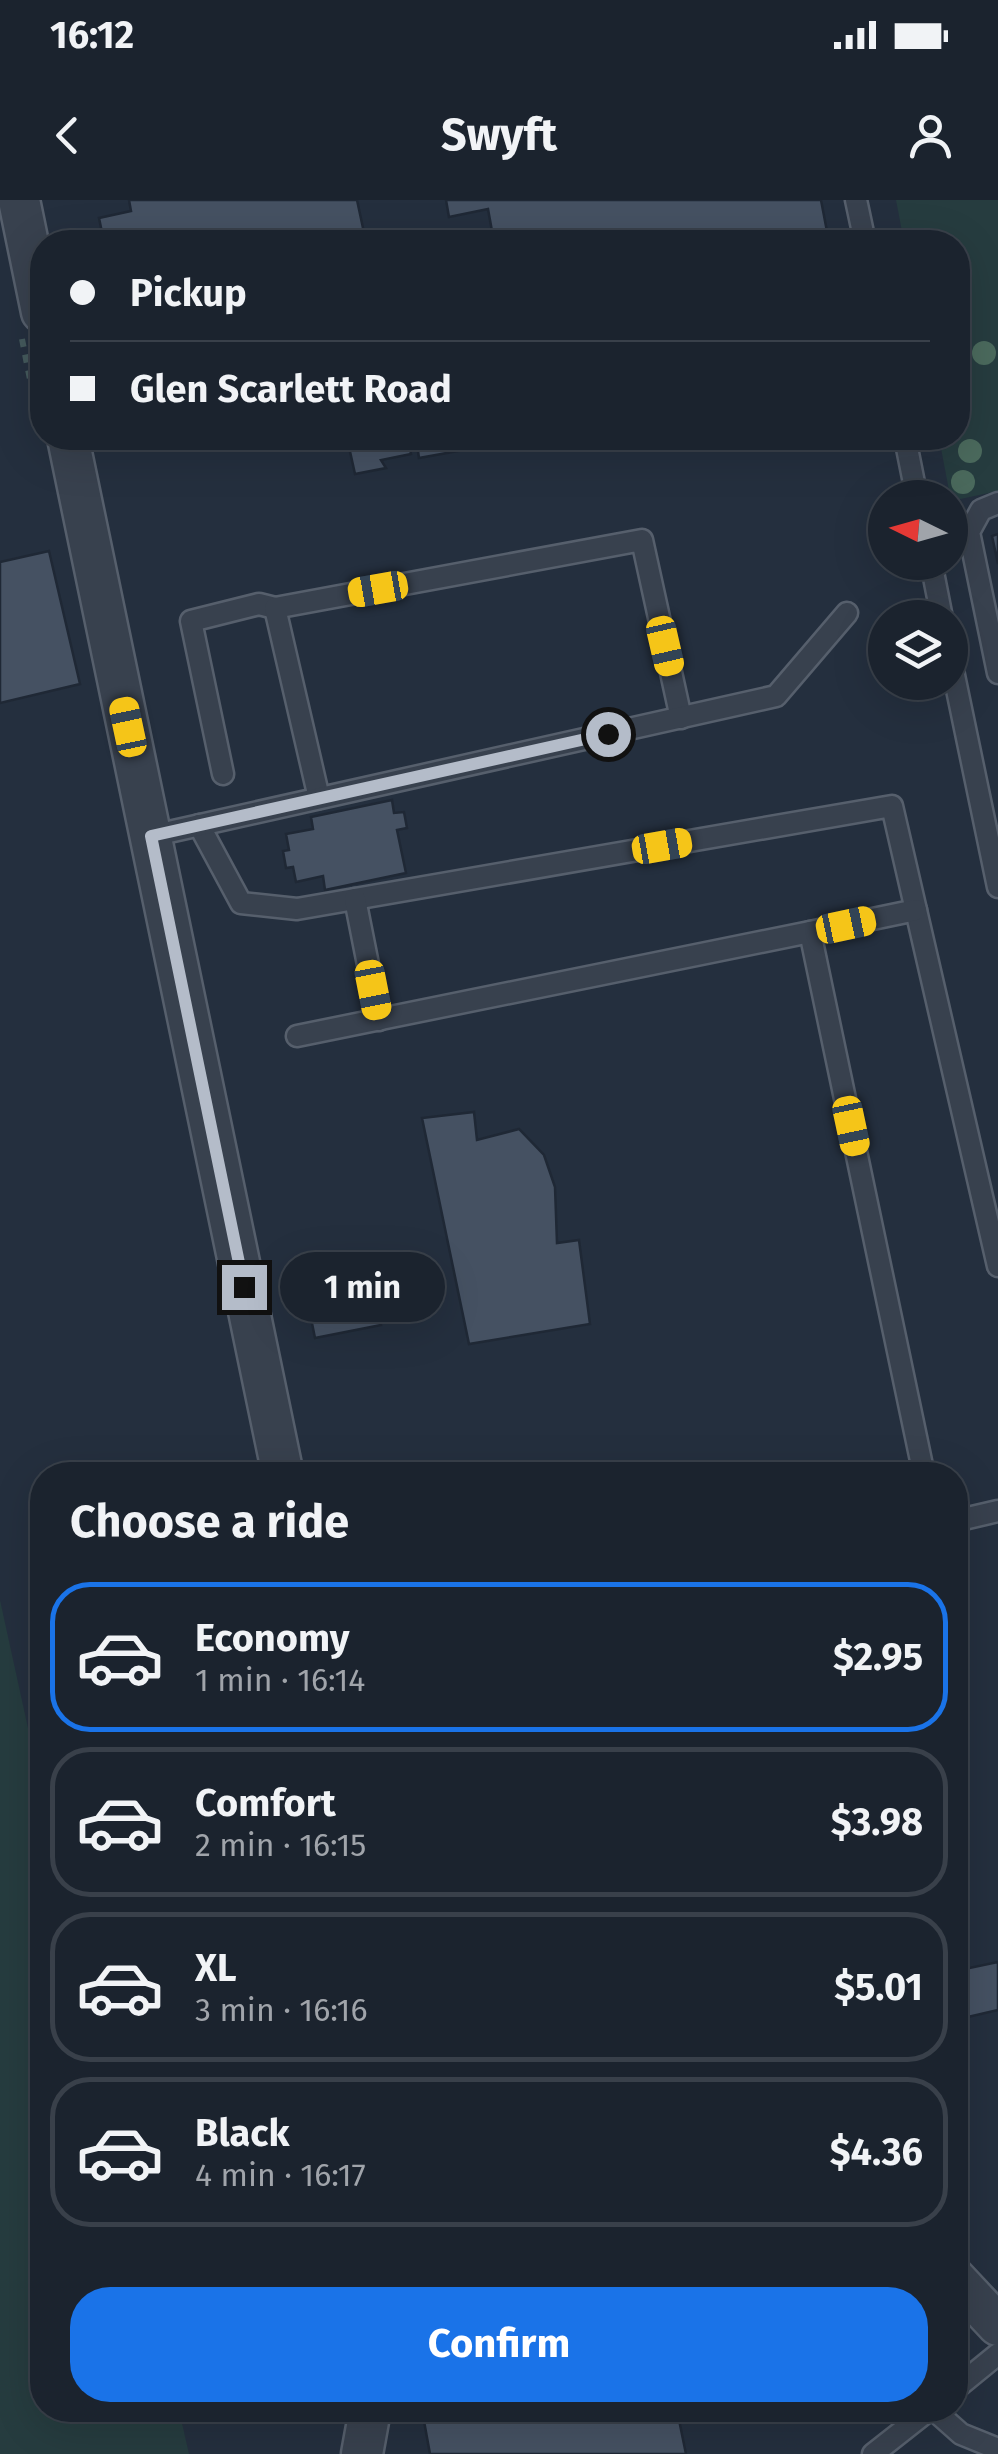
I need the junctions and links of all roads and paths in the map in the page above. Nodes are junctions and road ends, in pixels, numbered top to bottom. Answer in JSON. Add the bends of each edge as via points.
{"nodes":[{"id":1,"x":19,"y":200,"type":"edge"},
{"id":2,"x":856,"y":200,"type":"edge"},
{"id":3,"x":862,"y":230,"type":"edge"},
{"id":4,"x":30,"y":254,"type":"edge"},
{"id":5,"x":71,"y":450,"type":"edge"},
{"id":6,"x":908,"y":450,"type":"edge"},
{"id":7,"x":914,"y":480,"type":"edge"},
{"id":8,"x":998,"y":503,"type":"edge"},
{"id":9,"x":275,"y":608,"type":"junction"},
{"id":10,"x":848,"y":613,"type":"dead end"},
{"id":11,"x":998,"y":673,"type":"edge"},
{"id":12,"x":959,"y":700,"type":"edge"},
{"id":13,"x":681,"y":718,"type":"junction"},
{"id":14,"x":224,"y":774,"type":"dead end"},
{"id":15,"x":319,"y":798,"type":"junction"},
{"id":16,"x":199,"y":825,"type":"junction"},
{"id":17,"x":151,"y":836,"type":"junction"},
{"id":18,"x":998,"y":887,"type":"edge"},
{"id":19,"x":355,"y":899,"type":"junction"},
{"id":20,"x":916,"y":910,"type":"junction"},
{"id":21,"x":810,"y":932,"type":"junction"},
{"id":22,"x":379,"y":1020,"type":"junction"},
{"id":23,"x":297,"y":1036,"type":"dead end"},
{"id":24,"x":998,"y":1266,"type":"edge"},
{"id":25,"x":279,"y":1462,"type":"edge"},
{"id":26,"x":921,"y":1462,"type":"edge"},
{"id":27,"x":998,"y":1511,"type":"edge"},
{"id":28,"x":968,"y":1519,"type":"edge"},
{"id":29,"x":998,"y":2354,"type":"edge"},
{"id":30,"x":968,"y":2378,"type":"edge"},
{"id":31,"x":368,"y":2422,"type":"edge"},
{"id":32,"x":916,"y":2422,"type":"edge"},
{"id":33,"x":946,"y":2422,"type":"edge"},
{"id":34,"x":998,"y":2448,"type":"edge"},
{"id":35,"x":362,"y":2454,"type":"edge"},
{"id":36,"x":873,"y":2454,"type":"edge"}],
"edges":[{"from":1,"to":4,"type":"street"},
{"from":2,"to":3,"type":"lane"},
{"from":5,"to":17,"type":"street"},
{"from":6,"to":7,"type":"lane"},
{"from":8,"to":11,"type":"lane","via":[[981,510],[970,532]]},
{"from":9,"to":13,"type":"lane","via":[[642,540]]},
{"from":9,"to":14,"type":"lane","via":[[259,604],[191,621]]},
{"from":9,"to":15,"type":"lane"},
{"from":10,"to":13,"type":"lane","via":[[776,696]]},
{"from":12,"to":18,"type":"lane"},
{"from":13,"to":15,"type":"lane"},
{"from":15,"to":16,"type":"lane"},
{"from":16,"to":17,"type":"lane"},
{"from":16,"to":19,"type":"lane","via":[[241,904],[297,910]]},
{"from":17,"to":25,"type":"street"},
{"from":19,"to":20,"type":"lane","via":[[892,806]]},
{"from":19,"to":22,"type":"lane"},
{"from":20,"to":21,"type":"lane"},
{"from":20,"to":24,"type":"lane"},
{"from":21,"to":22,"type":"lane"},
{"from":21,"to":26,"type":"lane"},
{"from":22,"to":23,"type":"lane"},
{"from":27,"to":28,"type":"lane"},
{"from":29,"to":30,"type":"lane"},
{"from":31,"to":35,"type":"street"},
{"from":32,"to":36,"type":"lane"},
{"from":33,"to":34,"type":"lane"}]}
